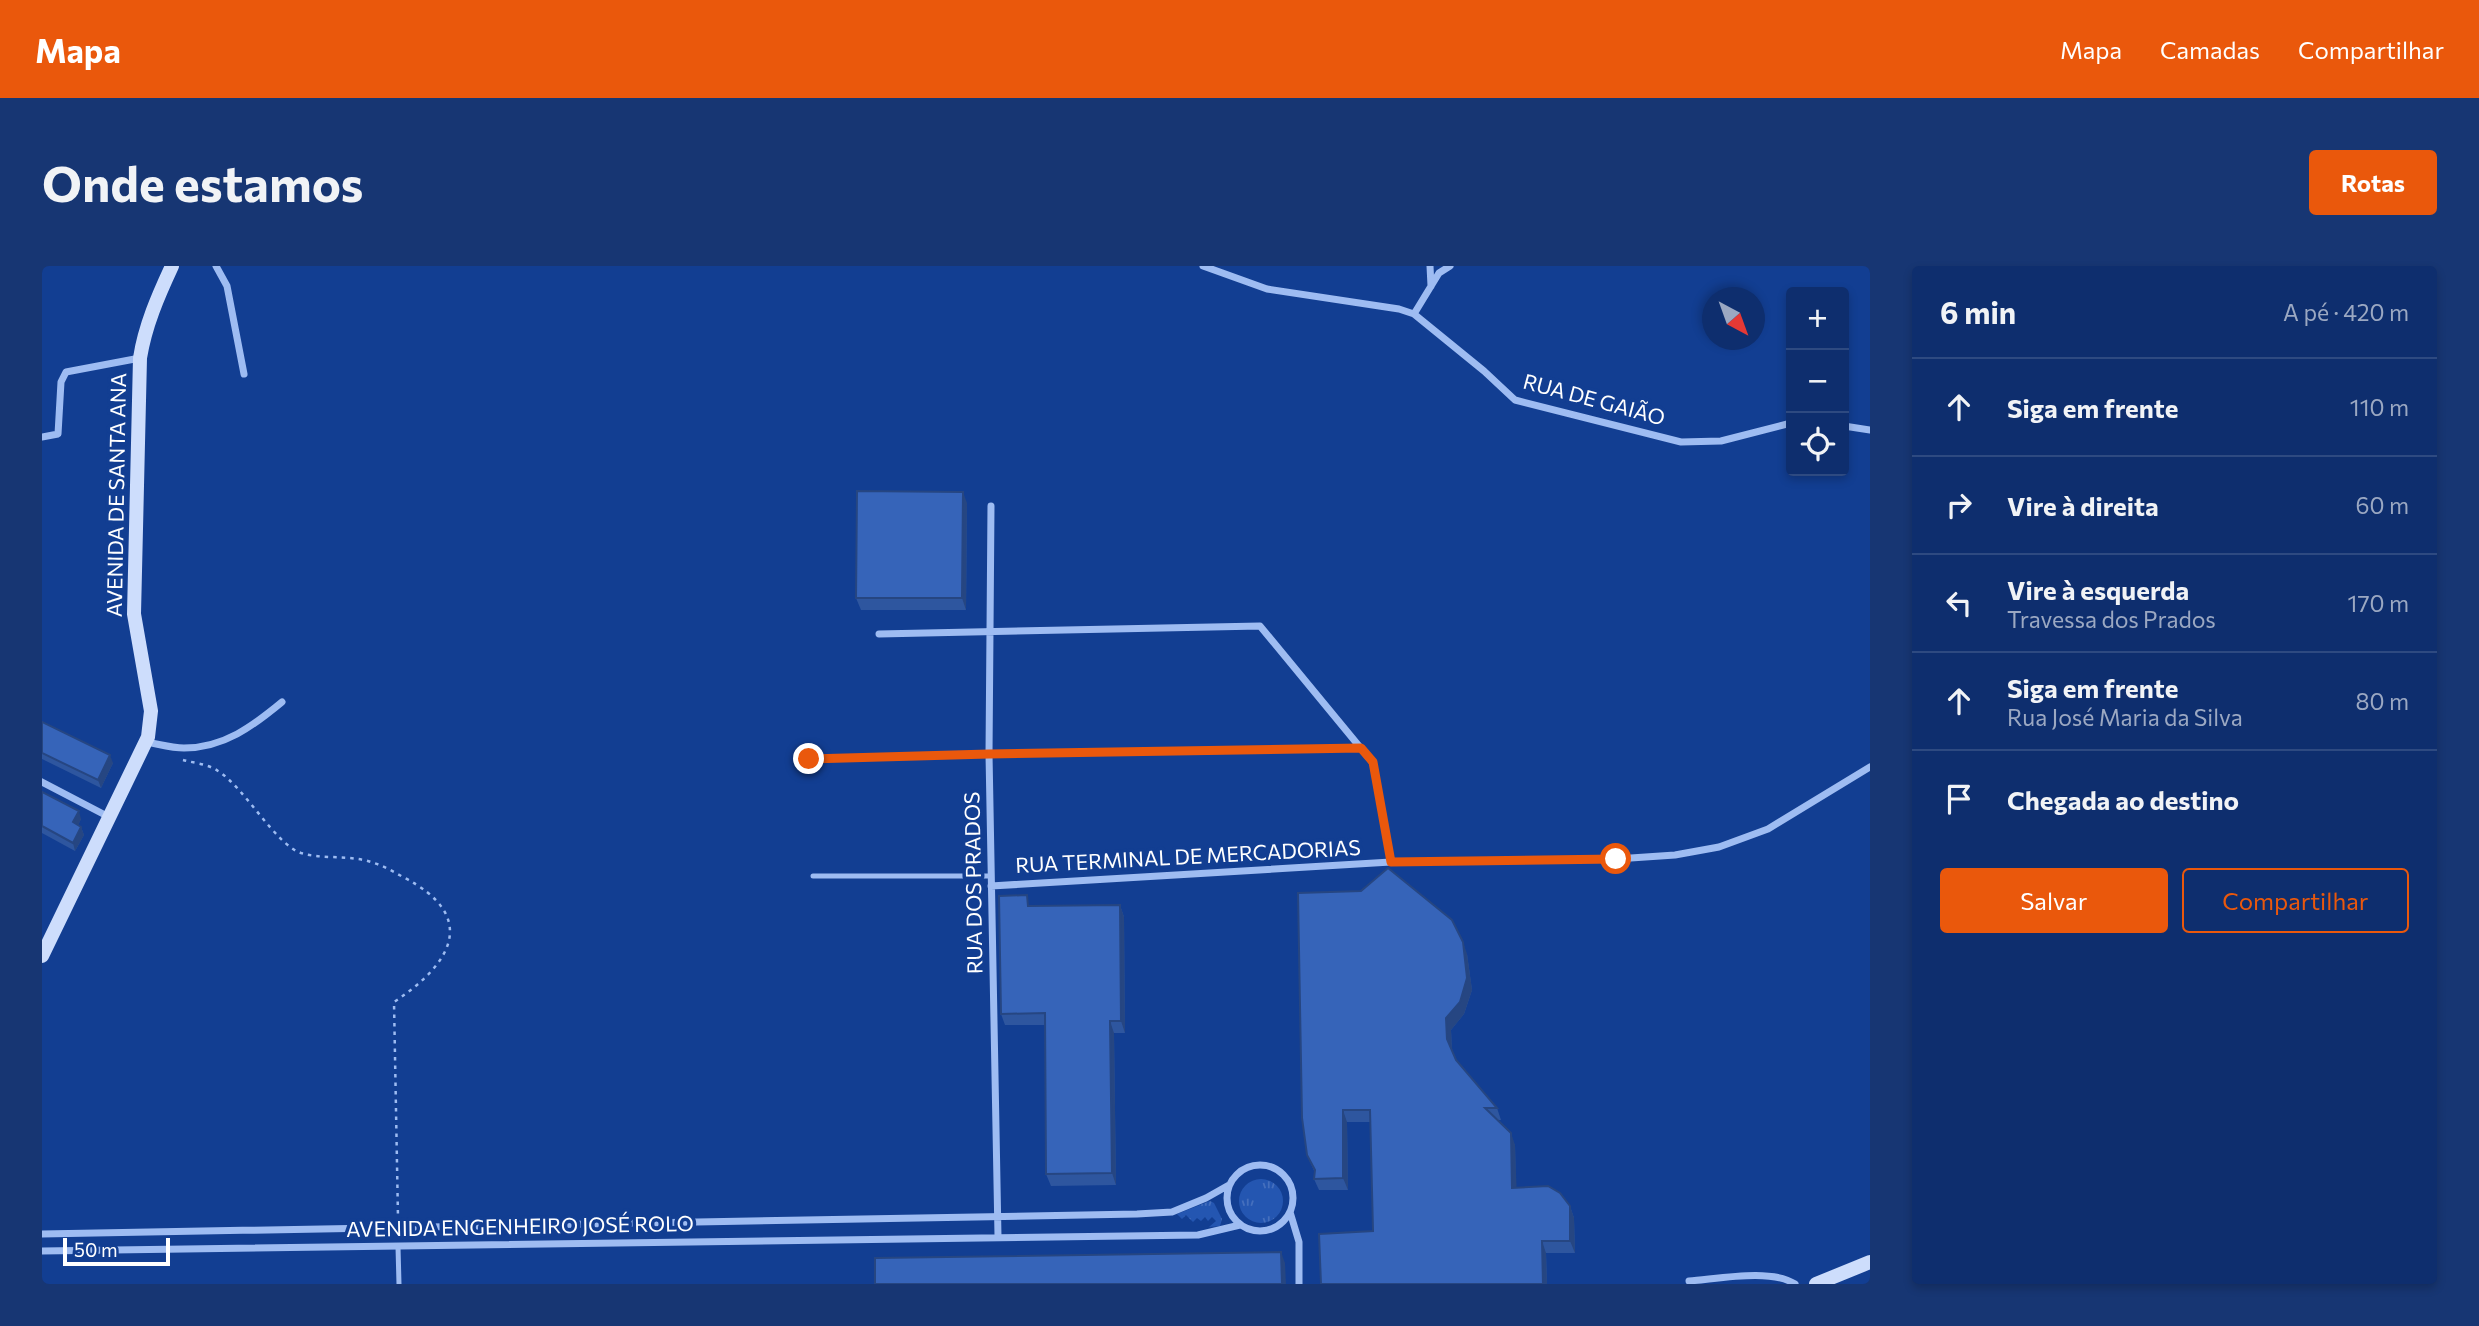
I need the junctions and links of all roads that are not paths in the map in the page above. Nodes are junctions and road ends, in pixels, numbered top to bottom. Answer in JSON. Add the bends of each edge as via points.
{"nodes":[{"id":1,"x":172,"y":266,"type":"edge"},
{"id":2,"x":216,"y":266,"type":"edge"},
{"id":3,"x":1203,"y":266,"type":"edge"},
{"id":4,"x":1430,"y":266,"type":"edge"},
{"id":5,"x":1450,"y":266,"type":"edge"},
{"id":6,"x":1431,"y":286,"type":"junction"},
{"id":7,"x":1414,"y":314,"type":"junction"},
{"id":8,"x":140,"y":358,"type":"junction"},
{"id":9,"x":244,"y":374,"type":"dead end"},
{"id":10,"x":1786,"y":424,"type":"edge"},
{"id":11,"x":1849,"y":427,"type":"edge"},
{"id":12,"x":1870,"y":430,"type":"edge"},
{"id":13,"x":42,"y":437,"type":"edge"},
{"id":14,"x":991,"y":506,"type":"dead end"},
{"id":15,"x":989,"y":631,"type":"junction"},
{"id":16,"x":878,"y":634,"type":"dead end"},
{"id":17,"x":282,"y":702,"type":"dead end"},
{"id":18,"x":146,"y":742,"type":"junction"},
{"id":19,"x":1361,"y":748,"type":"junction"},
{"id":20,"x":989,"y":754,"type":"junction"},
{"id":21,"x":809,"y":759,"type":"dead end"},
{"id":22,"x":1870,"y":767,"type":"edge"},
{"id":23,"x":42,"y":782,"type":"edge"},
{"id":24,"x":110,"y":817,"type":"junction"},
{"id":25,"x":1391,"y":862,"type":"junction"},
{"id":26,"x":813,"y":876,"type":"dead end"},
{"id":27,"x":990,"y":876,"type":"junction"},
{"id":28,"x":991,"y":886,"type":"junction"},
{"id":29,"x":42,"y":957,"type":"edge"},
{"id":30,"x":1229,"y":1185,"type":"junction"},
{"id":31,"x":1290,"y":1212,"type":"junction"},
{"id":32,"x":997,"y":1216,"type":"junction"},
{"id":33,"x":1240,"y":1225,"type":"junction"},
{"id":34,"x":42,"y":1234,"type":"edge"},
{"id":35,"x":998,"y":1236,"type":"junction"},
{"id":36,"x":398,"y":1247,"type":"junction"},
{"id":37,"x":42,"y":1251,"type":"edge"},
{"id":38,"x":1870,"y":1262,"type":"edge"},
{"id":39,"x":1689,"y":1281,"type":"dead end"},
{"id":40,"x":399,"y":1284,"type":"edge"},
{"id":41,"x":1299,"y":1284,"type":"edge"},
{"id":42,"x":1795,"y":1284,"type":"edge"},
{"id":43,"x":1816,"y":1284,"type":"edge"}],
"edges":[{"from":1,"to":8,"type":"street","name":"AVENIDA DE SANTA ANA"},
{"from":2,"to":9,"type":"street","via":[[228,286]]},
{"from":3,"to":7,"type":"street","via":[[1267,289]]},
{"from":4,"to":6,"type":"street"},
{"from":5,"to":6,"type":"street"},
{"from":6,"to":7,"type":"street"},
{"from":7,"to":10,"type":"street","name":"RUA DE GAIÃO","via":[[1515,400],[1681,442],[1721,441]]},
{"from":8,"to":13,"type":"street","via":[[66,372],[61,382],[58,434]]},
{"from":8,"to":18,"type":"street","name":"AVENIDA DE SANTA ANA","via":[[134,614],[151,711]]},
{"from":11,"to":12,"type":"street"},
{"from":14,"to":15,"type":"street","name":"RUA DOS PRADOS"},
{"from":15,"to":16,"type":"street"},
{"from":15,"to":19,"type":"street","via":[[1260,626]]},
{"from":15,"to":20,"type":"street","name":"RUA DOS PRADOS"},
{"from":17,"to":18,"type":"street","via":[[237,736],[185,748]]},
{"from":18,"to":24,"type":"street","name":"AVENIDA DE SANTA ANA"},
{"from":19,"to":20,"type":"street"},
{"from":19,"to":25,"type":"street","via":[[1373,762]]},
{"from":20,"to":21,"type":"street"},
{"from":20,"to":27,"type":"street","name":"RUA DOS PRADOS"},
{"from":22,"to":25,"type":"street","name":"RUA TERMINAL DE MERCADORIAS","via":[[1768,829],[1719,847],[1616,859]]},
{"from":23,"to":24,"type":"street"},
{"from":24,"to":29,"type":"street","name":"AVENIDA DE SANTA ANA"},
{"from":25,"to":28,"type":"street","name":"RUA TERMINAL DE MERCADORIAS"},
{"from":26,"to":27,"type":"lane"},
{"from":27,"to":28,"type":"street","name":"RUA DOS PRADOS"},
{"from":28,"to":32,"type":"street","name":"RUA DOS PRADOS"},
{"from":30,"to":31,"type":"street","name":"AVENIDA ENGENHEIRO JOSÉ ROLO","via":[[1242,1169],[1273,1167],[1289,1181]]},
{"from":30,"to":32,"type":"street","name":"AVENIDA ENGENHEIRO JOSÉ ROLO","via":[[1171,1212]]},
{"from":30,"to":33,"type":"street","via":[[1227,1207]]},
{"from":31,"to":33,"type":"street","name":"AVENIDA ENGENHEIRO JOSÉ ROLO","via":[[1268,1230]]},
{"from":31,"to":41,"type":"street","name":"AVENIDA ENGENHEIRO JOSÉ ROLO","via":[[1299,1242]]},
{"from":32,"to":34,"type":"street","name":"AVENIDA ENGENHEIRO JOSÉ ROLO"},
{"from":32,"to":35,"type":"street"},
{"from":33,"to":35,"type":"street","name":"AVENIDA ENGENHEIRO JOSÉ ROLO","via":[[1198,1235]]},
{"from":35,"to":36,"type":"street","name":"AVENIDA ENGENHEIRO JOSÉ ROLO"},
{"from":36,"to":37,"type":"street","name":"AVENIDA ENGENHEIRO JOSÉ ROLO"},
{"from":36,"to":40,"type":"lane"},
{"from":38,"to":43,"type":"street"},
{"from":39,"to":42,"type":"street","via":[[1766,1276]]}]}
